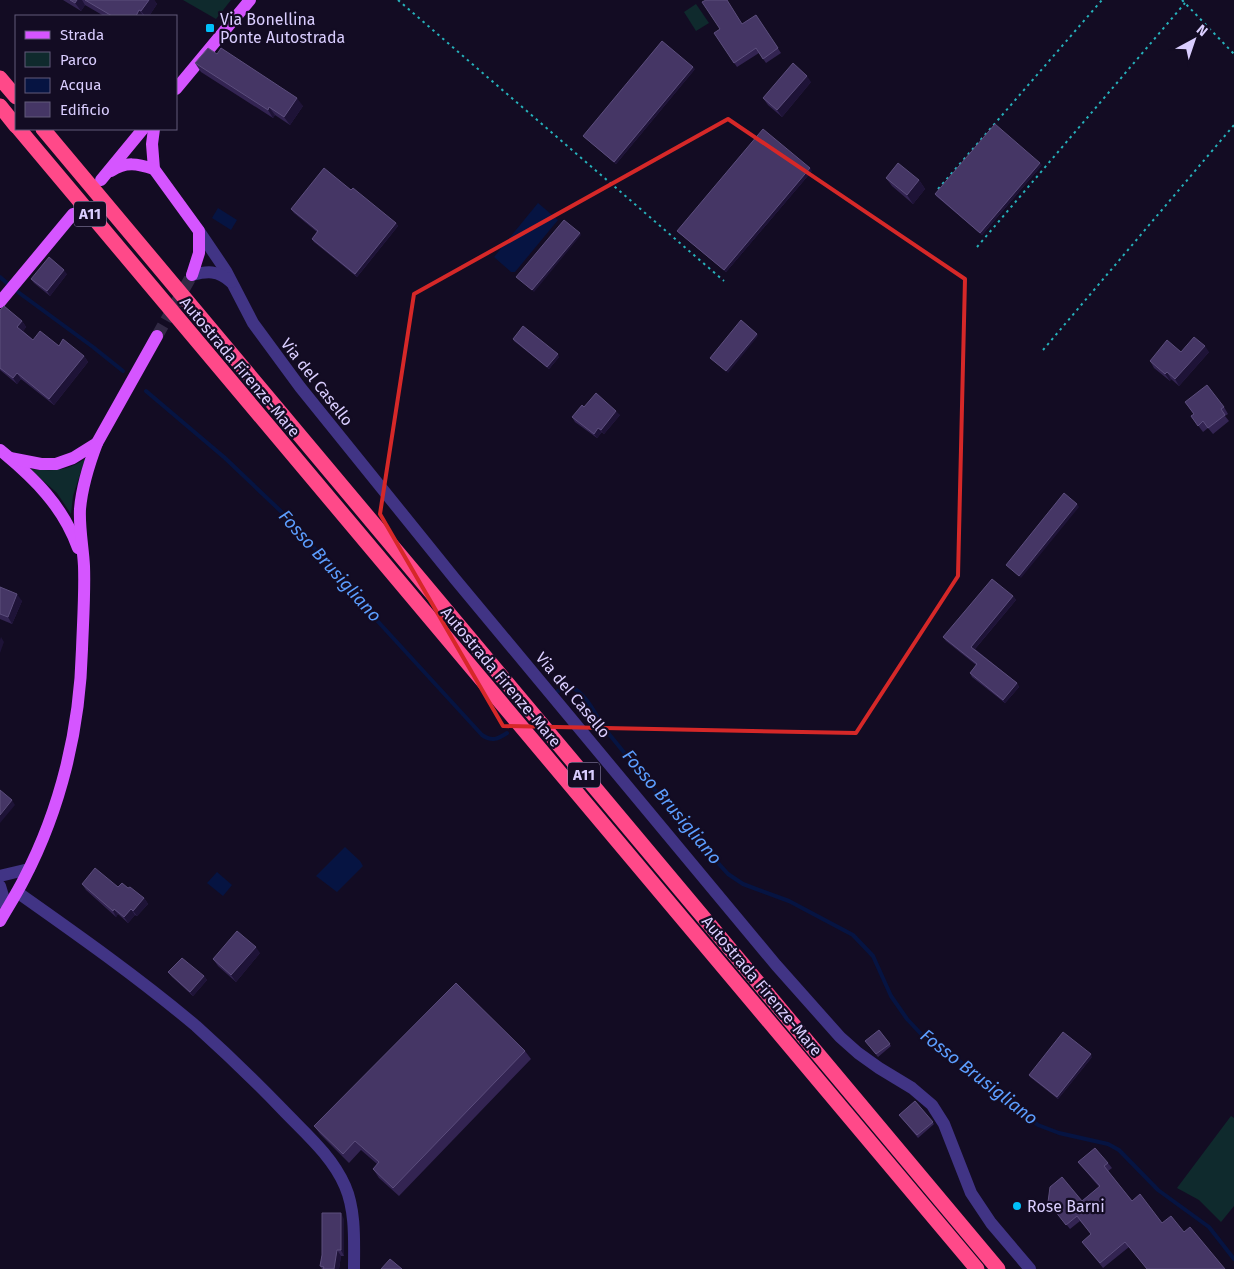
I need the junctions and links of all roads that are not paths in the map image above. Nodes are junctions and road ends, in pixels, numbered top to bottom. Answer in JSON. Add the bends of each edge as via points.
{"nodes":[{"id":1,"x":250,"y":0,"type":"edge"},
{"id":2,"x":0,"y":78,"type":"edge"},
{"id":3,"x":178,"y":87,"type":"edge"},
{"id":4,"x":15,"y":96,"type":"edge"},
{"id":5,"x":0,"y":106,"type":"edge"},
{"id":6,"x":15,"y":125,"type":"edge"},
{"id":7,"x":20,"y":130,"type":"edge"},
{"id":8,"x":44,"y":130,"type":"edge"},
{"id":9,"x":142,"y":130,"type":"edge"},
{"id":10,"x":154,"y":130,"type":"edge"},
{"id":11,"x":154,"y":169,"type":"junction"},
{"id":12,"x":73,"y":214,"type":"dead end"},
{"id":13,"x":199,"y":231,"type":"junction"},
{"id":14,"x":192,"y":275,"type":"joint"},
{"id":15,"x":235,"y":287,"type":"junction"},
{"id":16,"x":0,"y":302,"type":"edge"},
{"id":17,"x":157,"y":336,"type":"tunnel mouth"},
{"id":18,"x":97,"y":443,"type":"junction"},
{"id":19,"x":5,"y":454,"type":"edge"},
{"id":20,"x":84,"y":566,"type":"junction"},
{"id":21,"x":29,"y":869,"type":"junction"},
{"id":22,"x":0,"y":876,"type":"edge"},
{"id":23,"x":0,"y":886,"type":"edge"},
{"id":24,"x":17,"y":892,"type":"junction"},
{"id":25,"x":3,"y":910,"type":"edge"},
{"id":26,"x":0,"y":921,"type":"edge"},
{"id":27,"x":354,"y":1269,"type":"edge"},
{"id":28,"x":977,"y":1269,"type":"edge"},
{"id":29,"x":998,"y":1269,"type":"edge"},
{"id":30,"x":1030,"y":1269,"type":"edge"}],
"edges":[{"from":1,"to":3,"type":"main road"},
{"from":2,"to":4,"type":"highway"},
{"from":5,"to":6,"type":"highway","name":"Autostrada Firenze-Mare","number":"A11"},
{"from":7,"to":28,"type":"highway","name":"Autostrada Firenze-Mare","number":"A11"},
{"from":8,"to":29,"type":"highway","name":"Autostrada Firenze-Mare","number":"A11"},
{"from":9,"to":11,"type":"main road","via":[[102,178],[126,164]]},
{"from":10,"to":11,"type":"main road"},
{"from":11,"to":13,"type":"main road","name":"Via del Casello"},
{"from":12,"to":16,"type":"main road"},
{"from":13,"to":14,"type":"main road","via":[[199,254]]},
{"from":13,"to":15,"type":"street","name":"Via del Casello"},
{"from":14,"to":15,"type":"street","name":"Via del Casello","via":[[218,273]]},
{"from":15,"to":30,"type":"street","name":"Via del Casello","via":[[259,331],[341,439],[813,1008],[858,1053],[932,1105],[944,1124],[971,1193],[991,1223]]},
{"from":17,"to":18,"type":"main road"},
{"from":18,"to":19,"type":"main road","via":[[56,464],[42,464]]},
{"from":18,"to":20,"type":"main road","via":[[82,497],[80,520]]},
{"from":19,"to":20,"type":"main road","via":[[58,507],[73,534]]},
{"from":20,"to":21,"type":"main road","via":[[81,678],[73,737],[57,798]]},
{"from":21,"to":22,"type":"street"},
{"from":21,"to":24,"type":"main road"},
{"from":23,"to":25,"type":"street"},
{"from":24,"to":25,"type":"main road"},
{"from":24,"to":26,"type":"main road"},
{"from":24,"to":27,"type":"street","via":[[102,952],[196,1026],[321,1149],[336,1168],[349,1197]]}]}
